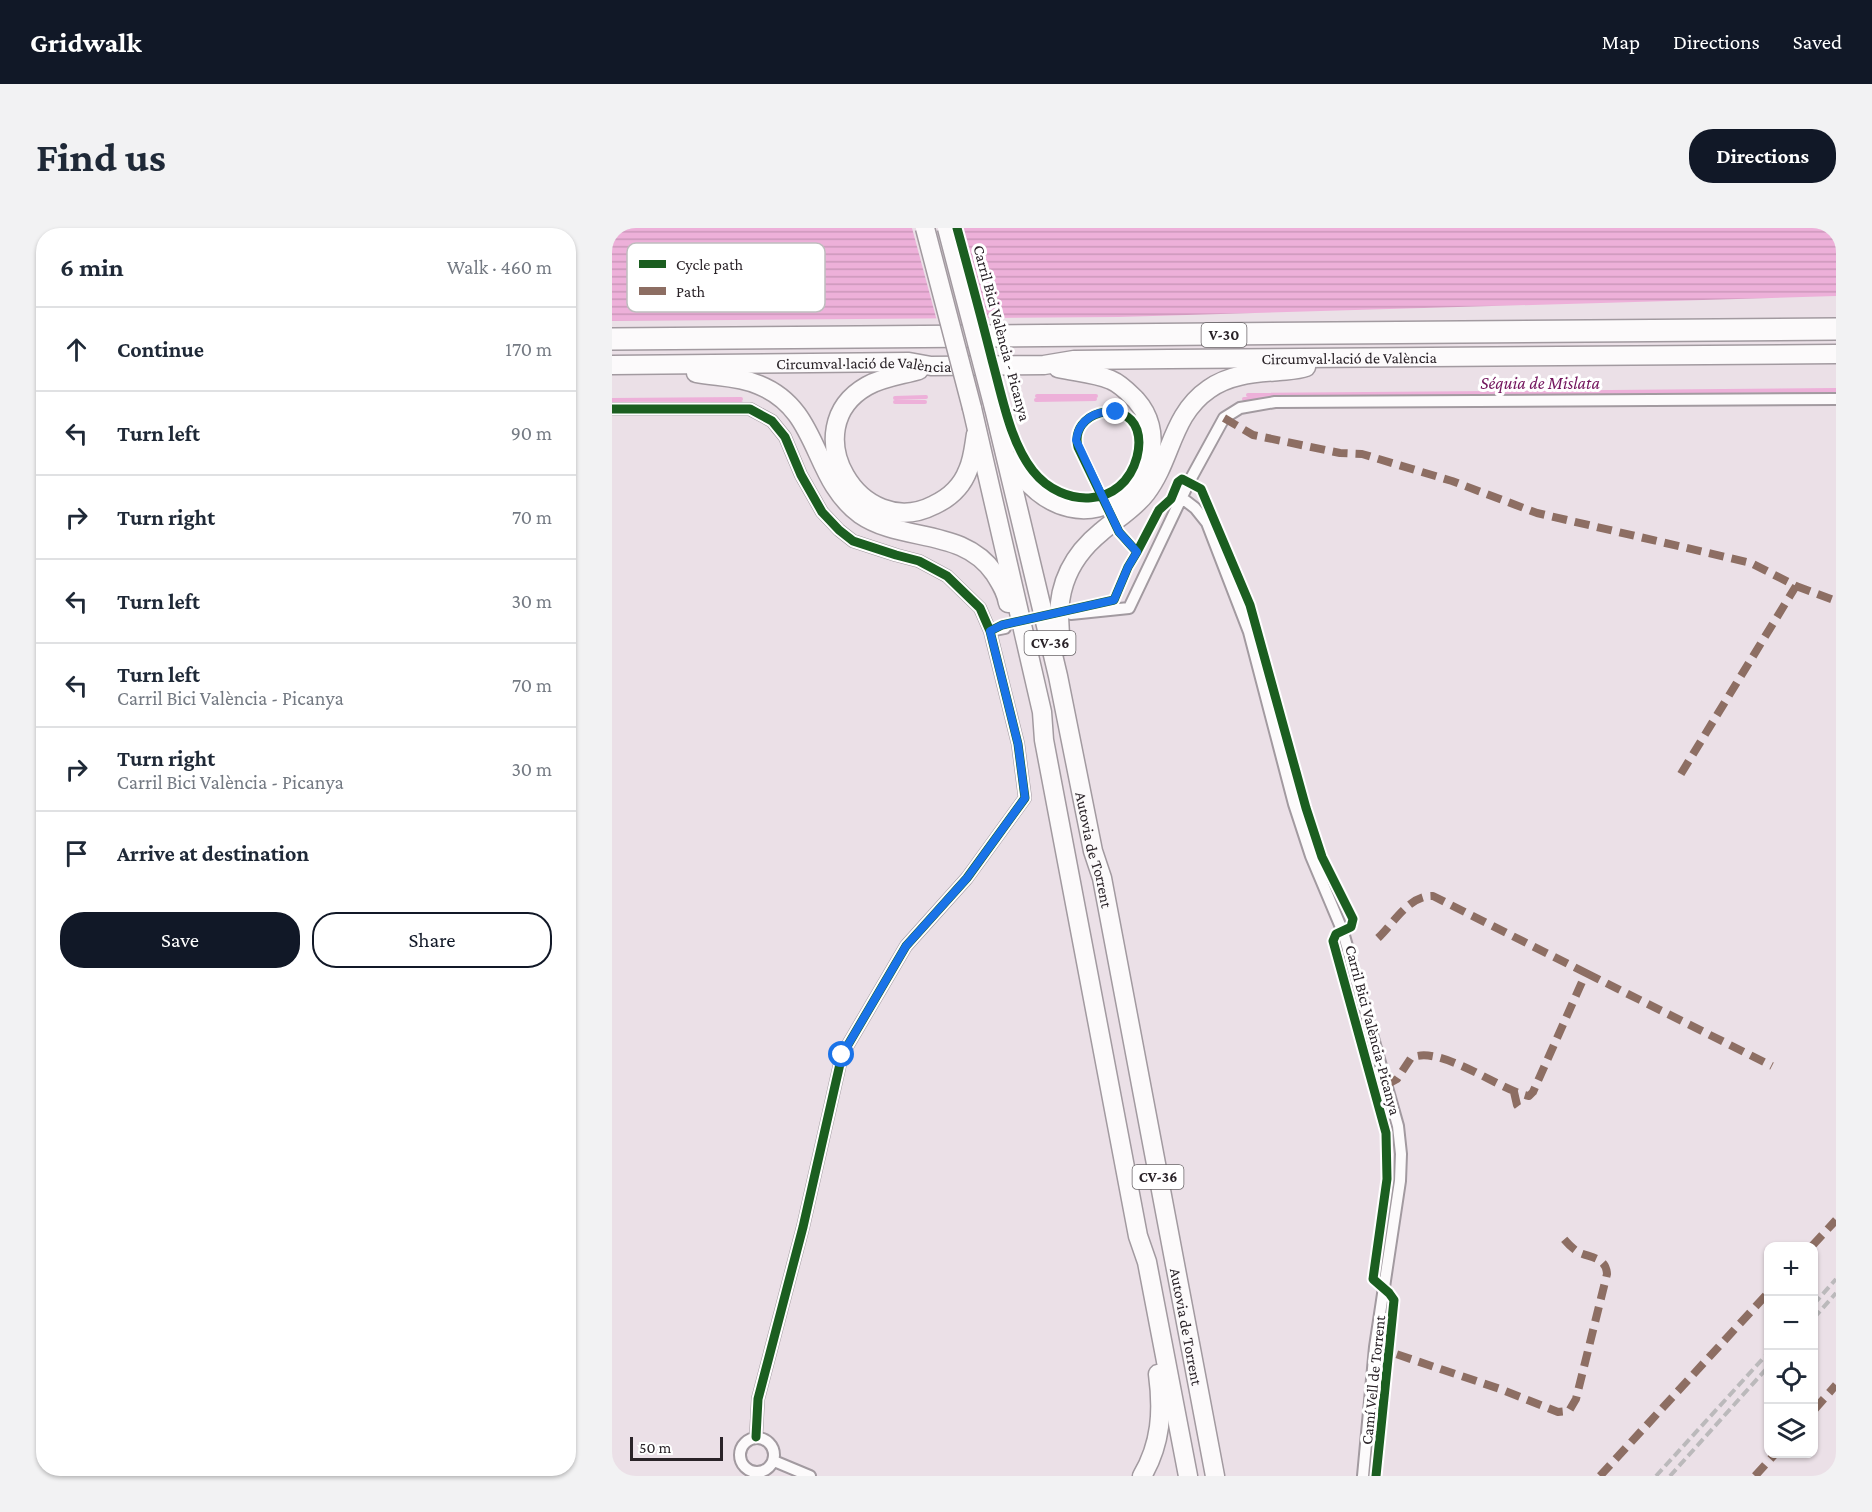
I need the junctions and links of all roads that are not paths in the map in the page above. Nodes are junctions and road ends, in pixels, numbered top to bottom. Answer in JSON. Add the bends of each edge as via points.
{"nodes":[{"id":1,"x":925,"y":228,"type":"edge"},
{"id":2,"x":947,"y":228,"type":"edge"},
{"id":3,"x":1836,"y":330,"type":"edge"},
{"id":4,"x":612,"y":339,"type":"edge"},
{"id":5,"x":1836,"y":354,"type":"edge"},
{"id":6,"x":1328,"y":358,"type":"junction"},
{"id":7,"x":666,"y":365,"type":"junction"},
{"id":8,"x":1044,"y":365,"type":"junction"},
{"id":9,"x":612,"y":366,"type":"edge"},
{"id":10,"x":931,"y":366,"type":"junction"},
{"id":11,"x":1836,"y":399,"type":"edge"},
{"id":12,"x":612,"y":409,"type":"edge"},
{"id":13,"x":978,"y":426,"type":"junction"},
{"id":14,"x":1005,"y":452,"type":"junction"},
{"id":15,"x":1182,"y":498,"type":"junction"},
{"id":16,"x":1071,"y":614,"type":"dead end"},
{"id":17,"x":1005,"y":628,"type":"dead end"},
{"id":18,"x":990,"y":631,"type":"junction"},
{"id":19,"x":1044,"y":740,"type":"junction"},
{"id":20,"x":1102,"y":878,"type":"junction"},
{"id":21,"x":1138,"y":1236,"type":"junction"},
{"id":22,"x":756,"y":1437,"type":"junction"},
{"id":23,"x":774,"y":1461,"type":"junction"},
{"id":24,"x":742,"y":1472,"type":"edge"},
{"id":25,"x":810,"y":1476,"type":"edge"},
{"id":26,"x":1142,"y":1476,"type":"edge"},
{"id":27,"x":1188,"y":1476,"type":"edge"},
{"id":28,"x":1215,"y":1476,"type":"edge"},
{"id":29,"x":1363,"y":1476,"type":"edge"}],
"edges":[{"from":1,"to":13,"type":"highway","name":"Autovia de Torrent","number":"CV-36","bridge":true},
{"from":2,"to":14,"type":"highway","name":"Autovia de Torrent","number":"CV-36","bridge":true},
{"from":3,"to":4,"type":"highway","name":"Circumval·lació de València","number":"V-30"},
{"from":5,"to":6,"type":"highway","name":"Circumval·lació de València","number":"V-30"},
{"from":6,"to":8,"type":"highway","name":"Circumval·lació de València","number":"V-30","via":[[1086,360]]},
{"from":6,"to":20,"type":"highway","via":[[1301,369],[1230,378],[1209,388],[1178,425],[1146,494],[1085,546],[1071,564],[1063,587],[1058,628],[1103,847]]},
{"from":7,"to":9,"type":"highway","name":"Circumval·lació de València","number":"V-30"},
{"from":7,"to":10,"type":"highway","name":"Circumval·lació de València","number":"V-30"},
{"from":7,"to":19,"type":"highway","via":[[697,374],[739,378],[778,395],[807,428],[831,482],[863,516],[882,525],[960,544],[988,564],[1006,590],[1032,714]]},
{"from":8,"to":10,"type":"highway","name":"Circumval·lació de València","number":"V-30"},
{"from":8,"to":14,"type":"highway","via":[[1112,380],[1127,391],[1149,421],[1150,452],[1144,468],[1125,495],[1112,504],[1076,509],[1049,500],[1033,488]]},
{"from":10,"to":13,"type":"highway","via":[[885,378],[865,387],[849,401],[835,430],[838,466],[848,483],[861,497],[893,512],[929,508],[946,499],[968,470]]},
{"from":11,"to":15,"type":"street","via":[[1275,402],[1240,408],[1224,418]]},
{"from":12,"to":18,"type":"street","via":[[750,409],[772,421],[785,438],[822,512],[838,530],[853,541],[919,561],[947,576],[980,608]]},
{"from":13,"to":19,"type":"highway","name":"Autovia de Torrent","number":"CV-36","via":[[1042,712]]},
{"from":14,"to":20,"type":"highway","name":"Autovia de Torrent","number":"CV-36"},
{"from":15,"to":16,"type":"street","via":[[1129,608]]},
{"from":15,"to":29,"type":"street","name":"Camí Vell de Torrent","via":[[1207,523],[1250,632],[1294,804],[1343,932],[1398,1126],[1400,1181],[1375,1347]]},
{"from":17,"to":18,"type":"street"},
{"from":18,"to":22,"type":"street","via":[[1018,744],[1025,798],[967,878],[906,946],[842,1055],[758,1400]]},
{"from":19,"to":21,"type":"highway","name":"Autovia de Torrent","number":"CV-36"},
{"from":20,"to":28,"type":"highway","name":"Autovia de Torrent","number":"CV-36"},
{"from":21,"to":26,"type":"highway","via":[[1137,1266],[1156,1365],[1161,1417],[1157,1442]]},
{"from":21,"to":27,"type":"highway","name":"Autovia de Torrent","number":"CV-36","via":[[1148,1262]]},
{"from":22,"to":23,"type":"street","via":[[771,1444]]},
{"from":22,"to":24,"type":"street","via":[[746,1442],[740,1452]]},
{"from":23,"to":24,"type":"street","via":[[761,1472]]},
{"from":23,"to":25,"type":"street"}]}
